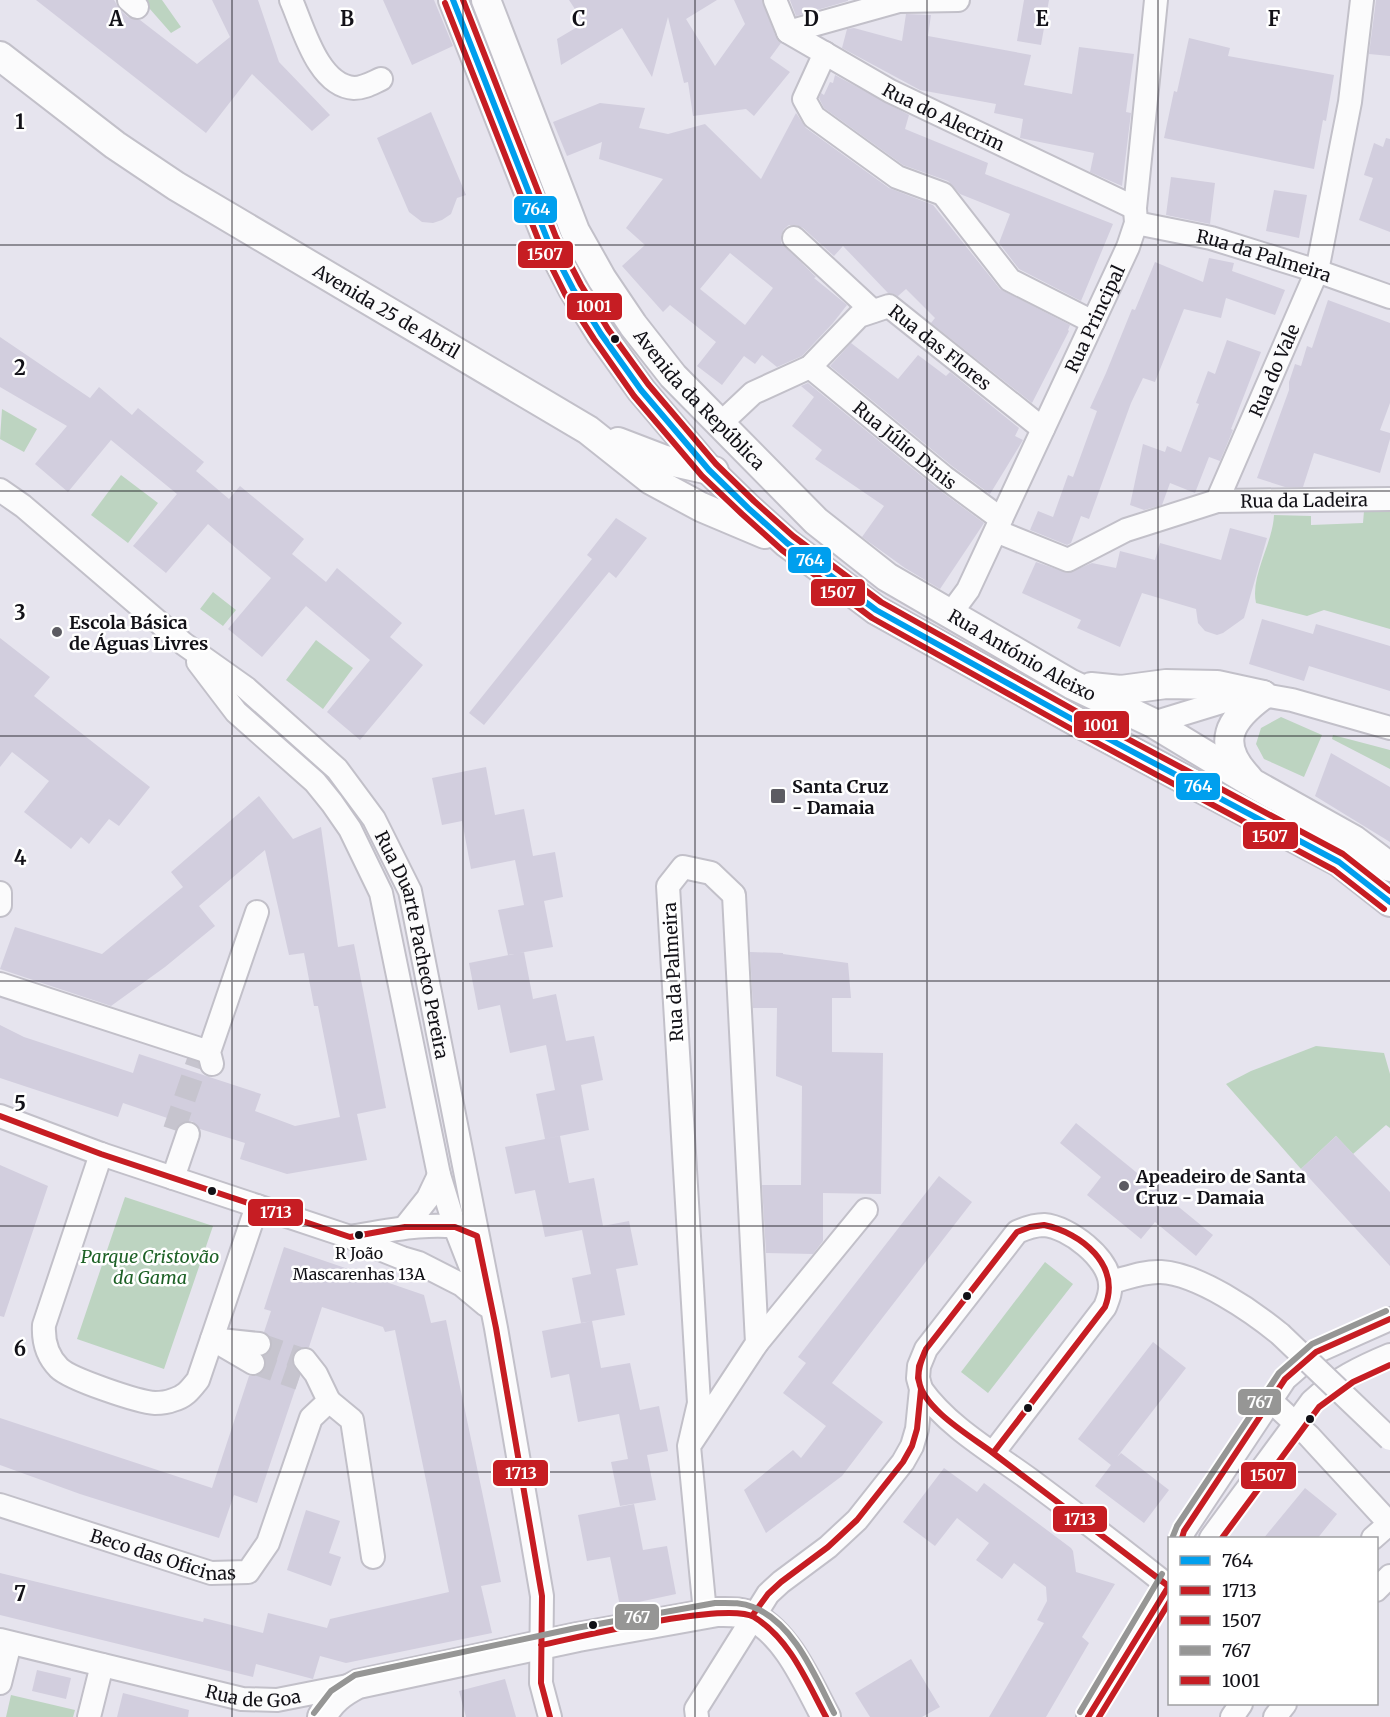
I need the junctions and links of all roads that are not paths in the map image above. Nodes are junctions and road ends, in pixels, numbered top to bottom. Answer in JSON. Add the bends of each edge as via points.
{"nodes":[{"id":1,"x":291,"y":0,"type":"edge"},
{"id":2,"x":453,"y":0,"type":"edge"},
{"id":3,"x":486,"y":0,"type":"edge"},
{"id":4,"x":775,"y":0,"type":"edge"},
{"id":5,"x":958,"y":0,"type":"edge"},
{"id":6,"x":1156,"y":0,"type":"edge"},
{"id":7,"x":1362,"y":0,"type":"edge"},
{"id":8,"x":788,"y":32,"type":"junction"},
{"id":9,"x":825,"y":53,"type":"junction"},
{"id":10,"x":0,"y":56,"type":"edge"},
{"id":11,"x":381,"y":79,"type":"dead end"},
{"id":12,"x":1135,"y":215,"type":"junction"},
{"id":13,"x":794,"y":238,"type":"dead end"},
{"id":14,"x":1317,"y":271,"type":"junction"},
{"id":15,"x":1390,"y":297,"type":"edge"},
{"id":16,"x":873,"y":312,"type":"junction"},
{"id":17,"x":1093,"y":322,"type":"junction"},
{"id":18,"x":810,"y":367,"type":"junction"},
{"id":19,"x":720,"y":424,"type":"junction"},
{"id":20,"x":1043,"y":429,"type":"junction"},
{"id":21,"x":588,"y":430,"type":"junction"},
{"id":22,"x":709,"y":470,"type":"junction"},
{"id":23,"x":0,"y":490,"type":"edge"},
{"id":24,"x":1388,"y":493,"type":"edge"},
{"id":25,"x":1217,"y":501,"type":"junction"},
{"id":26,"x":816,"y":521,"type":"junction"},
{"id":27,"x":998,"y":525,"type":"junction"},
{"id":28,"x":787,"y":543,"type":"junction"},
{"id":29,"x":951,"y":614,"type":"junction"},
{"id":30,"x":184,"y":644,"type":"junction"},
{"id":31,"x":1071,"y":684,"type":"junction"},
{"id":32,"x":1263,"y":695,"type":"junction"},
{"id":33,"x":1079,"y":723,"type":"junction"},
{"id":34,"x":1154,"y":723,"type":"junction"},
{"id":35,"x":1390,"y":728,"type":"edge"},
{"id":36,"x":1254,"y":784,"type":"junction"},
{"id":37,"x":1390,"y":867,"type":"edge"},
{"id":38,"x":1390,"y":902,"type":"edge"},
{"id":39,"x":257,"y":912,"type":"dead end"},
{"id":40,"x":0,"y":984,"type":"edge"},
{"id":41,"x":0,"y":1116,"type":"edge"},
{"id":42,"x":181,"y":1132,"type":"tunnel mouth"},
{"id":43,"x":101,"y":1154,"type":"junction"},
{"id":44,"x":166,"y":1175,"type":"junction"},
{"id":45,"x":439,"y":1175,"type":"junction"},
{"id":46,"x":257,"y":1206,"type":"junction"},
{"id":47,"x":866,"y":1210,"type":"dead end"},
{"id":48,"x":405,"y":1227,"type":"junction"},
{"id":49,"x":465,"y":1236,"type":"junction"},
{"id":50,"x":350,"y":1237,"type":"junction"},
{"id":51,"x":419,"y":1263,"type":"junction"},
{"id":52,"x":1111,"y":1282,"type":"junction"},
{"id":53,"x":486,"y":1305,"type":"junction"},
{"id":54,"x":1390,"y":1319,"type":"edge"},
{"id":55,"x":496,"y":1328,"type":"junction"},
{"id":56,"x":212,"y":1339,"type":"junction"},
{"id":57,"x":757,"y":1343,"type":"junction"},
{"id":58,"x":256,"y":1354,"type":"tunnel mouth"},
{"id":59,"x":1390,"y":1355,"type":"edge"},
{"id":60,"x":306,"y":1371,"type":"tunnel mouth"},
{"id":61,"x":921,"y":1389,"type":"junction"},
{"id":62,"x":1270,"y":1400,"type":"junction"},
{"id":63,"x":329,"y":1401,"type":"junction"},
{"id":64,"x":1295,"y":1423,"type":"junction"},
{"id":65,"x":1390,"y":1439,"type":"edge"},
{"id":66,"x":689,"y":1446,"type":"junction"},
{"id":67,"x":993,"y":1453,"type":"junction"},
{"id":68,"x":0,"y":1505,"type":"edge"},
{"id":69,"x":1390,"y":1523,"type":"edge"},
{"id":70,"x":1182,"y":1537,"type":"edge"},
{"id":71,"x":1212,"y":1537,"type":"edge"},
{"id":72,"x":1375,"y":1537,"type":"edge"},
{"id":73,"x":373,"y":1557,"type":"dead end"},
{"id":74,"x":1390,"y":1576,"type":"edge"},
{"id":75,"x":1168,"y":1581,"type":"edge"},
{"id":76,"x":1168,"y":1584,"type":"edge"},
{"id":77,"x":1378,"y":1589,"type":"edge"},
{"id":78,"x":705,"y":1613,"type":"junction"},
{"id":79,"x":752,"y":1616,"type":"junction"},
{"id":80,"x":5,"y":1641,"type":"edge"},
{"id":81,"x":541,"y":1645,"type":"junction"},
{"id":82,"x":102,"y":1665,"type":"junction"},
{"id":83,"x":0,"y":1683,"type":"edge"},
{"id":84,"x":358,"y":1684,"type":"junction"},
{"id":85,"x":1284,"y":1705,"type":"edge"},
{"id":86,"x":89,"y":1717,"type":"edge"},
{"id":87,"x":322,"y":1717,"type":"edge"},
{"id":88,"x":550,"y":1717,"type":"edge"},
{"id":89,"x":697,"y":1717,"type":"edge"},
{"id":90,"x":826,"y":1717,"type":"edge"},
{"id":91,"x":1088,"y":1717,"type":"edge"},
{"id":92,"x":1275,"y":1717,"type":"edge"}],
"edges":[{"from":1,"to":11,"type":"street","via":[[320,68],[333,80],[353,88]]},
{"from":2,"to":22,"type":"street","name":"Avenida da República","via":[[548,241],[573,289],[641,390]]},
{"from":3,"to":19,"type":"street","name":"Avenida da República","via":[[575,231],[633,325]]},
{"from":4,"to":8,"type":"street"},
{"from":5,"to":8,"type":"street","via":[[899,1]]},
{"from":6,"to":12,"type":"street","name":"Rua Principal"},
{"from":7,"to":14,"type":"street","name":"Rua do Vale","via":[[1350,102]]},
{"from":8,"to":9,"type":"street","name":"Rua do Alecrim"},
{"from":9,"to":12,"type":"street","name":"Rua do Alecrim","via":[[890,91]]},
{"from":9,"to":17,"type":"street","via":[[804,99],[814,117],[897,177],[943,194],[1010,280]]},
{"from":10,"to":21,"type":"street","name":"Avenida 25 de Abril","via":[[115,145],[176,186]]},
{"from":12,"to":14,"type":"street","name":"Rua da Palmeira"},
{"from":12,"to":17,"type":"street","name":"Rua Principal","via":[[1128,247]]},
{"from":13,"to":16,"type":"street"},
{"from":14,"to":15,"type":"street","name":"Rua da Palmeira"},
{"from":14,"to":25,"type":"street","name":"Rua do Vale"},
{"from":16,"to":18,"type":"street","name":"Rua das Flores","via":[[859,316]]},
{"from":16,"to":20,"type":"street","name":"Rua das Flores","via":[[889,306]]},
{"from":17,"to":20,"type":"street","name":"Rua Principal"},
{"from":18,"to":19,"type":"street","name":"Rua das Flores","via":[[753,393]]},
{"from":18,"to":27,"type":"street","name":"Rua Júlio Dinis"},
{"from":19,"to":26,"type":"street","name":"Avenida da República"},
{"from":20,"to":27,"type":"street","name":"Rua Principal"},
{"from":21,"to":22,"type":"street","via":[[665,460]]},
{"from":21,"to":28,"type":"street","name":"Avenida 25 de Abril","via":[[651,480],[701,507]]},
{"from":22,"to":26,"type":"street","via":[[763,489]]},
{"from":22,"to":28,"type":"street","name":"Avenida da República"},
{"from":23,"to":30,"type":"street","name":"Rua Duarte Pacheco Pereira"},
{"from":24,"to":25,"type":"street","name":"Rua da Ladeira"},
{"from":25,"to":27,"type":"street","via":[[1126,530],[1068,560]]},
{"from":26,"to":29,"type":"street","name":"Rua António Aleixo","via":[[887,577]]},
{"from":27,"to":29,"type":"street","name":"Rua Principal","via":[[968,590]]},
{"from":28,"to":33,"type":"street","name":"Rua António Aleixo","via":[[876,610]]},
{"from":29,"to":31,"type":"street","name":"Rua António Aleixo"},
{"from":30,"to":45,"type":"street","name":"Rua Duarte Pacheco Pereira","via":[[236,712],[315,782],[332,803],[350,829],[381,893]]},
{"from":30,"to":49,"type":"street","name":"Rua Duarte Pacheco Pereira","via":[[246,688],[337,769],[374,819],[410,891]]},
{"from":31,"to":32,"type":"street","via":[[1121,690],[1166,684],[1217,685]]},
{"from":31,"to":34,"type":"street","name":"Rua António Aleixo"},
{"from":32,"to":34,"type":"street","via":[[1225,701]]},
{"from":32,"to":35,"type":"street"},
{"from":32,"to":36,"type":"street","via":[[1235,719],[1229,737],[1239,769]]},
{"from":33,"to":34,"type":"street","via":[[1113,727]]},
{"from":33,"to":38,"type":"street","name":"Rua António Aleixo","via":[[1339,862]]},
{"from":34,"to":36,"type":"street","name":"Rua António Aleixo"},
{"from":36,"to":37,"type":"street","name":"Rua António Aleixo","via":[[1354,840]]},
{"from":39,"to":40,"type":"street","via":[[206,1059]]},
{"from":41,"to":43,"type":"street"},
{"from":42,"to":44,"type":"street"},
{"from":43,"to":44,"type":"street"},
{"from":43,"to":56,"type":"street","via":[[44,1326],[43,1340],[49,1356],[72,1377],[154,1403],[187,1394],[198,1380]]},
{"from":44,"to":46,"type":"street"},
{"from":45,"to":48,"type":"street","via":[[428,1198]]},
{"from":45,"to":49,"type":"street","name":"Rua Duarte Pacheco Pereira"},
{"from":46,"to":50,"type":"street"},
{"from":46,"to":56,"type":"street"},
{"from":47,"to":57,"type":"street"},
{"from":48,"to":49,"type":"street"},
{"from":48,"to":50,"type":"street"},
{"from":49,"to":51,"type":"street","via":[[434,1260]]},
{"from":49,"to":53,"type":"street","name":"Rua Duarte Pacheco Pereira"},
{"from":49,"to":55,"type":"street","name":"Rua Duarte Pacheco Pereira"},
{"from":50,"to":51,"type":"street"},
{"from":51,"to":53,"type":"street","via":[[462,1285]]},
{"from":52,"to":61,"type":"street","via":[[1104,1265],[1087,1246],[1064,1230],[1041,1225],[1017,1232],[926,1349],[919,1366]]},
{"from":52,"to":65,"type":"street","bridge":true,"via":[[1163,1272],[1222,1294],[1280,1334]]},
{"from":52,"to":67,"type":"street","via":[[1105,1307]]},
{"from":53,"to":55,"type":"street","name":"Rua Duarte Pacheco Pereira"},
{"from":54,"to":62,"type":"street","via":[[1316,1352],[1285,1379]]},
{"from":55,"to":81,"type":"street","name":"Rua Duarte Pacheco Pereira","via":[[542,1596]]},
{"from":56,"to":58,"type":"street"},
{"from":57,"to":66,"type":"street"},
{"from":57,"to":66,"type":"street","name":"Rua da Palmeira","via":[[734,895],[711,873],[682,867],[668,886],[699,1403]]},
{"from":59,"to":64,"type":"street","via":[[1328,1387]]},
{"from":60,"to":63,"type":"street"},
{"from":61,"to":67,"type":"street","via":[[931,1403]]},
{"from":61,"to":79,"type":"street","via":[[917,1429],[903,1462],[857,1520],[781,1582]]},
{"from":62,"to":64,"type":"street"},
{"from":62,"to":70,"type":"street"},
{"from":63,"to":68,"type":"street","name":"Beco das Oficinas","via":[[311,1418],[268,1543],[248,1572],[211,1573]]},
{"from":63,"to":73,"type":"street","via":[[352,1420]]},
{"from":64,"to":69,"type":"street"},
{"from":64,"to":71,"type":"street"},
{"from":66,"to":78,"type":"street","name":"Rua da Palmeira"},
{"from":67,"to":75,"type":"street"},
{"from":69,"to":72,"type":"street"},
{"from":74,"to":77,"type":"street"},
{"from":76,"to":91,"type":"street"},
{"from":78,"to":79,"type":"street","name":"Rua de Goa","via":[[738,1612]]},
{"from":78,"to":81,"type":"street","name":"Rua de Goa"},
{"from":79,"to":89,"type":"street","via":[[696,1709]]},
{"from":79,"to":90,"type":"street","via":[[769,1628],[790,1653]]},
{"from":80,"to":82,"type":"street","name":"Rua de Goa"},
{"from":80,"to":83,"type":"street"},
{"from":81,"to":84,"type":"street","name":"Rua de Goa"},
{"from":81,"to":88,"type":"street","name":"Rua Duarte Pacheco Pereira","via":[[541,1683]]},
{"from":82,"to":84,"type":"street","name":"Rua de Goa","via":[[242,1700],[277,1700]]},
{"from":82,"to":86,"type":"street"},
{"from":84,"to":87,"type":"street","via":[[333,1700]]},
{"from":85,"to":92,"type":"street"}]}
